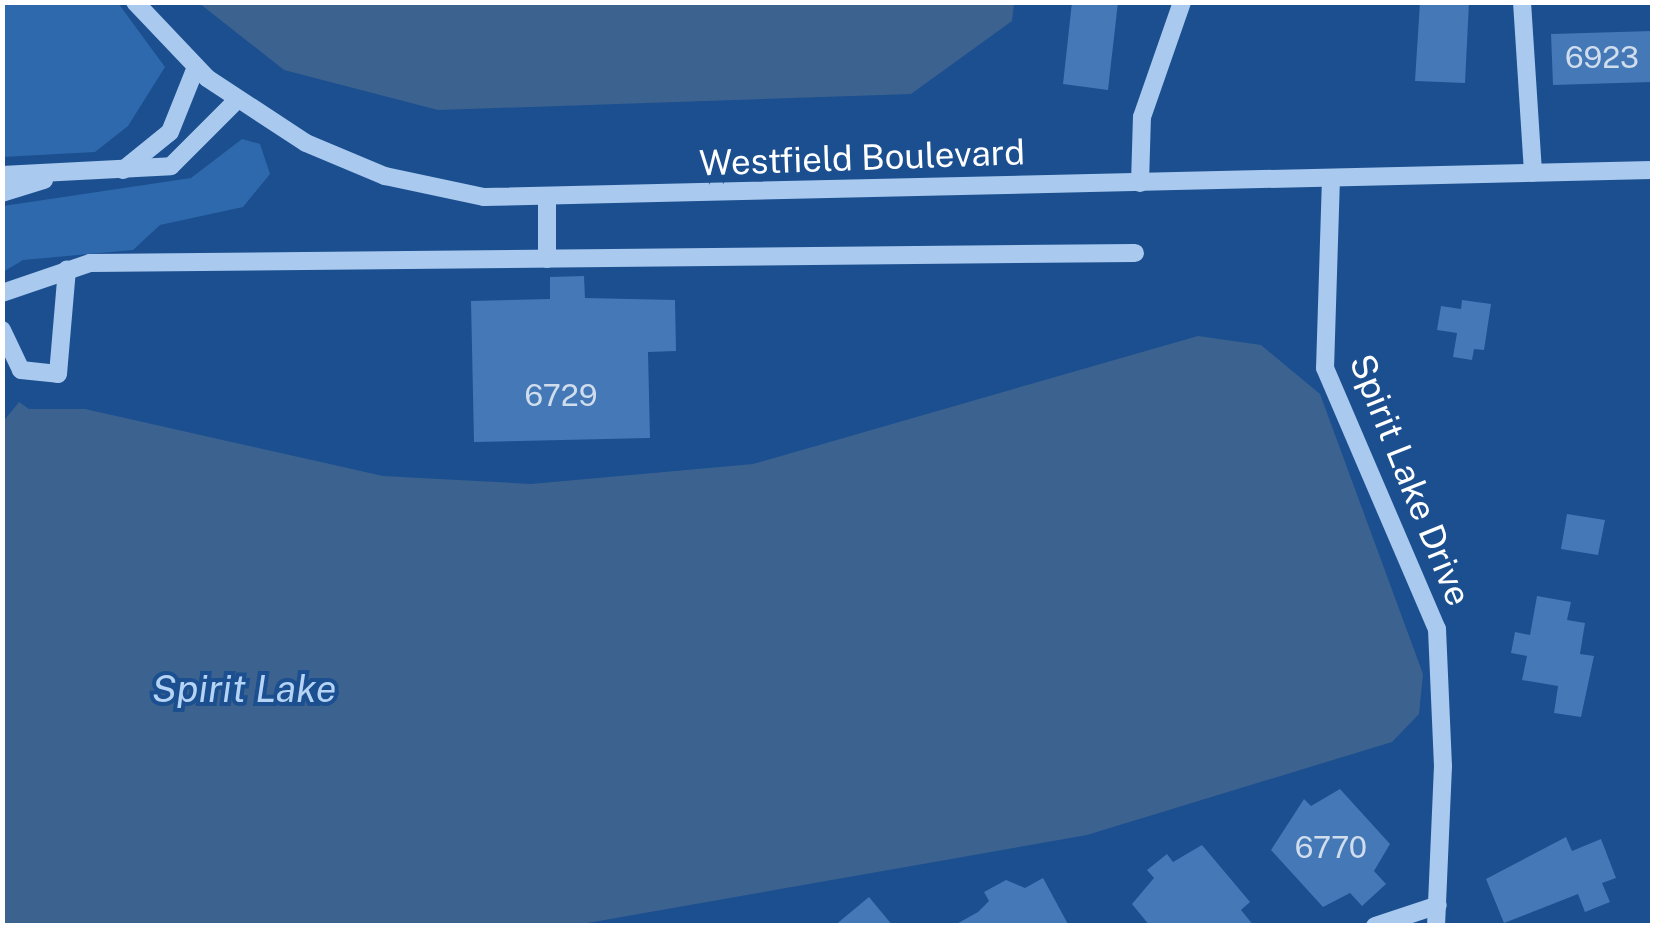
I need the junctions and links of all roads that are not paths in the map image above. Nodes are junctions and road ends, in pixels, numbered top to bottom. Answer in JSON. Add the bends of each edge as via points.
{"nodes":[{"id":1,"x":134,"y":2,"type":"edge"},
{"id":2,"x":1182,"y":2,"type":"edge"},
{"id":3,"x":1522,"y":2,"type":"edge"},
{"id":4,"x":196,"y":68,"type":"junction"},
{"id":5,"x":237,"y":100,"type":"junction"},
{"id":6,"x":123,"y":170,"type":"junction"},
{"id":7,"x":1652,"y":170,"type":"edge"},
{"id":8,"x":1533,"y":173,"type":"junction"},
{"id":9,"x":2,"y":175,"type":"edge"},
{"id":10,"x":54,"y":177,"type":"junction"},
{"id":11,"x":1331,"y":178,"type":"junction"},
{"id":12,"x":1140,"y":183,"type":"junction"},
{"id":13,"x":2,"y":193,"type":"edge"},
{"id":14,"x":547,"y":199,"type":"junction"},
{"id":15,"x":1134,"y":254,"type":"dead end"},
{"id":16,"x":548,"y":258,"type":"junction"},
{"id":17,"x":68,"y":269,"type":"junction"},
{"id":18,"x":2,"y":293,"type":"edge"},
{"id":19,"x":2,"y":330,"type":"edge"},
{"id":20,"x":1438,"y":905,"type":"junction"},
{"id":21,"x":1375,"y":926,"type":"edge"},
{"id":22,"x":1436,"y":926,"type":"edge"}],
"edges":[{"from":1,"to":4,"type":"street","name":"Westfield Boulevard"},
{"from":2,"to":12,"type":"street","via":[[1142,116]]},
{"from":3,"to":8,"type":"street"},
{"from":4,"to":5,"type":"street","name":"Westfield Boulevard"},
{"from":4,"to":6,"type":"street","via":[[170,132]]},
{"from":5,"to":6,"type":"street","via":[[197,147],[144,173]]},
{"from":5,"to":14,"type":"street","name":"Westfield Boulevard","via":[[306,143],[384,176],[472,196]]},
{"from":6,"to":10,"type":"street"},
{"from":7,"to":8,"type":"street","name":"Westfield Boulevard"},
{"from":8,"to":11,"type":"street","name":"Westfield Boulevard"},
{"from":9,"to":10,"type":"street"},
{"from":10,"to":13,"type":"street"},
{"from":11,"to":12,"type":"street","name":"Westfield Boulevard"},
{"from":11,"to":20,"type":"street","name":"Spirit Lake Drive","via":[[1326,368],[1437,630]]},
{"from":12,"to":14,"type":"street","name":"Westfield Boulevard"},
{"from":14,"to":16,"type":"street"},
{"from":15,"to":16,"type":"street"},
{"from":16,"to":17,"type":"street","via":[[90,263]]},
{"from":17,"to":18,"type":"street"},
{"from":17,"to":19,"type":"street","via":[[58,374],[21,370]]},
{"from":20,"to":21,"type":"street"},
{"from":20,"to":22,"type":"street","name":"Spirit Lake Drive"}]}
